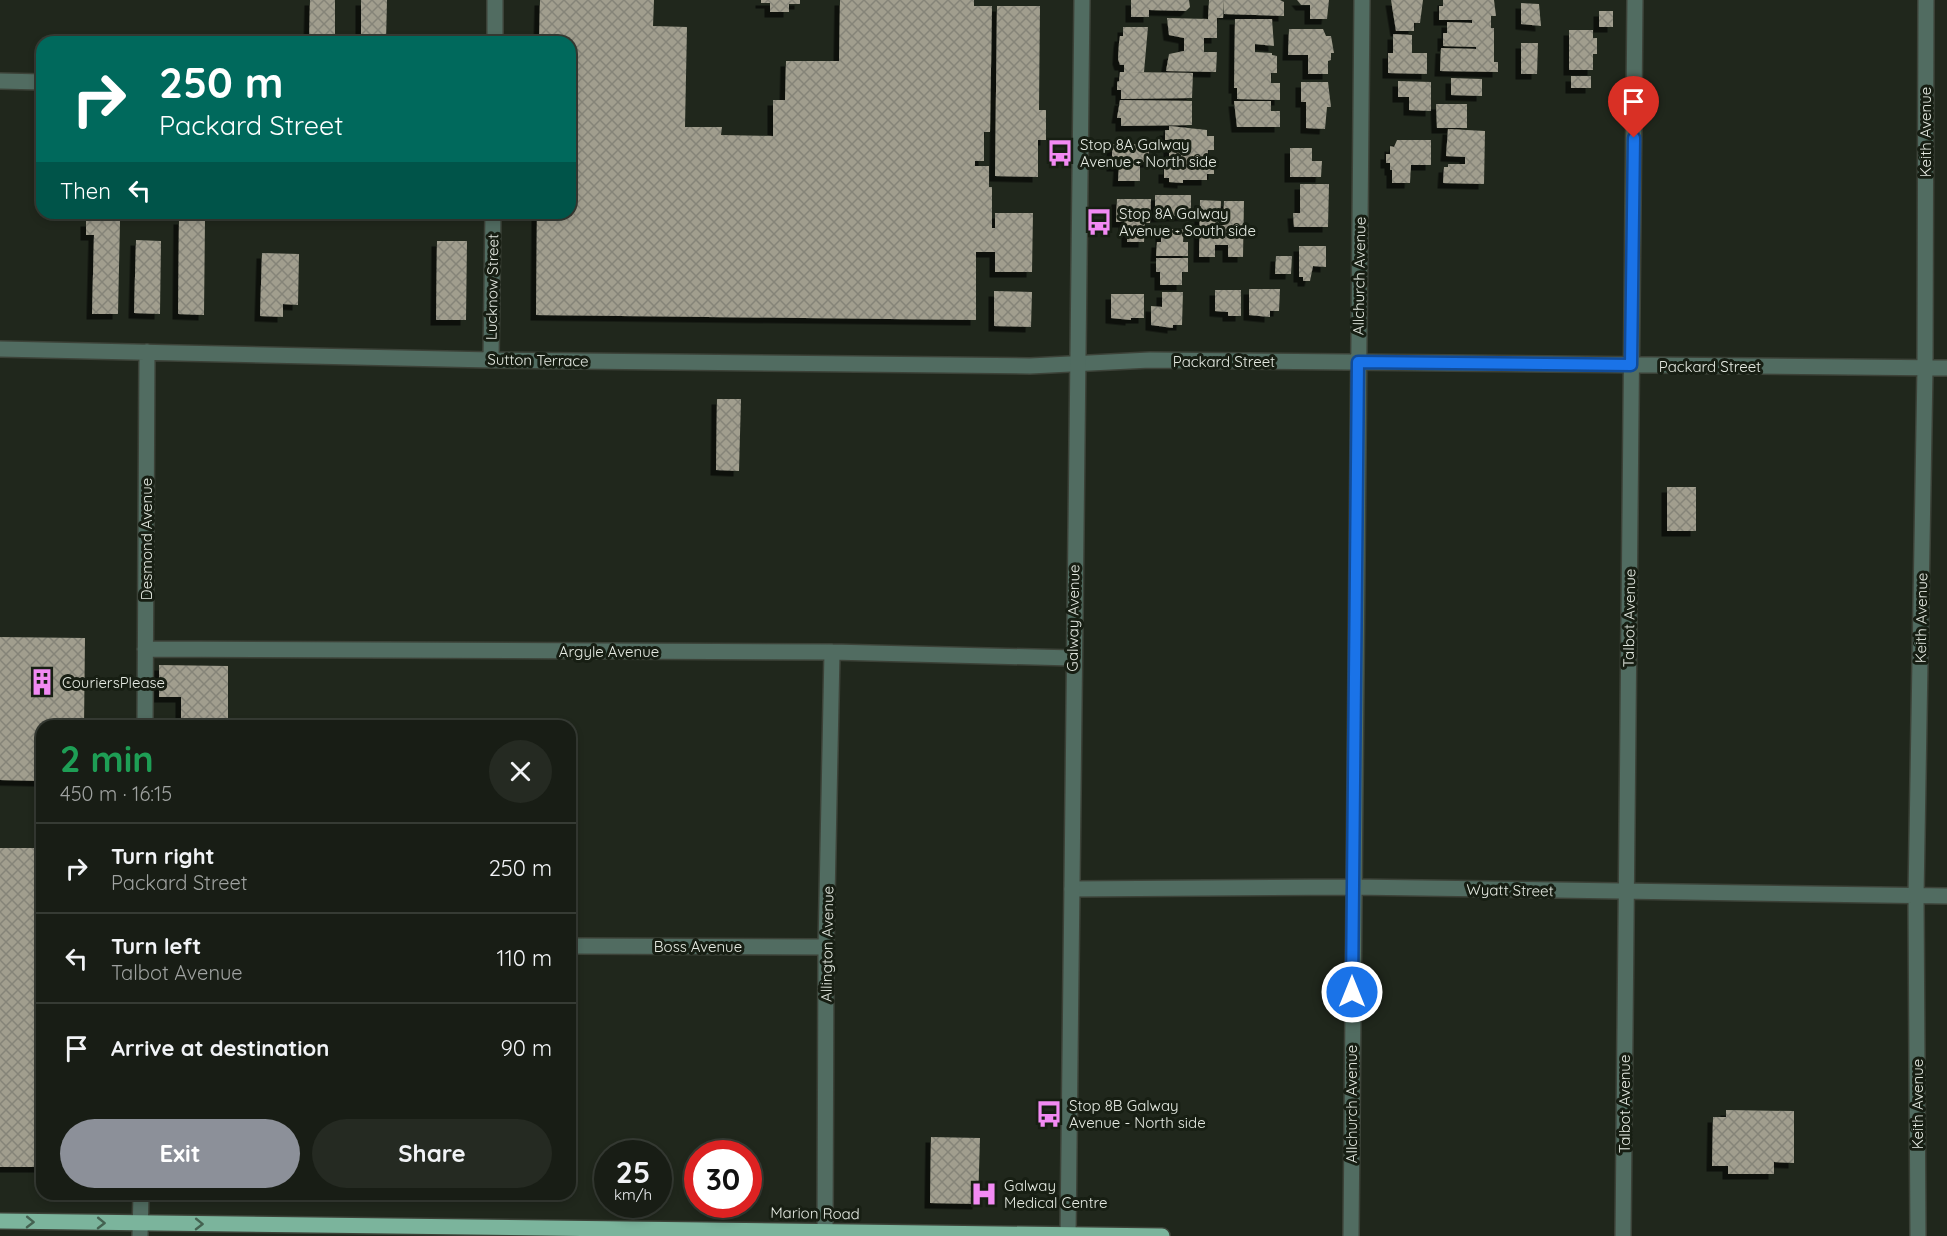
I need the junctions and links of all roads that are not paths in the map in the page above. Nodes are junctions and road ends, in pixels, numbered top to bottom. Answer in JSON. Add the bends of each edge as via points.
{"nodes":[{"id":1,"x":495,"y":0,"type":"edge"},
{"id":2,"x":1082,"y":0,"type":"edge"},
{"id":3,"x":1362,"y":0,"type":"edge"},
{"id":4,"x":1635,"y":0,"type":"edge"},
{"id":5,"x":1926,"y":0,"type":"edge"},
{"id":6,"x":495,"y":36,"type":"edge"},
{"id":7,"x":0,"y":81,"type":"edge"},
{"id":8,"x":36,"y":82,"type":"edge"},
{"id":9,"x":493,"y":219,"type":"edge"},
{"id":10,"x":0,"y":349,"type":"edge"},
{"id":11,"x":147,"y":352,"type":"junction"},
{"id":12,"x":491,"y":360,"type":"junction"},
{"id":13,"x":1358,"y":362,"type":"junction"},
{"id":14,"x":1077,"y":363,"type":"junction"},
{"id":15,"x":1631,"y":365,"type":"junction"},
{"id":16,"x":1925,"y":368,"type":"junction"},
{"id":17,"x":1947,"y":368,"type":"edge"},
{"id":18,"x":145,"y":649,"type":"junction"},
{"id":19,"x":832,"y":652,"type":"junction"},
{"id":20,"x":1073,"y":657,"type":"junction"},
{"id":21,"x":144,"y":720,"type":"edge"},
{"id":22,"x":1353,"y":887,"type":"junction"},
{"id":23,"x":1072,"y":889,"type":"junction"},
{"id":24,"x":1626,"y":892,"type":"junction"},
{"id":25,"x":1916,"y":896,"type":"junction"},
{"id":26,"x":1947,"y":896,"type":"edge"},
{"id":27,"x":576,"y":946,"type":"edge"},
{"id":28,"x":826,"y":947,"type":"junction"},
{"id":29,"x":141,"y":1200,"type":"edge"},
{"id":30,"x":0,"y":1221,"type":"edge"},
{"id":31,"x":141,"y":1230,"type":"edge"},
{"id":32,"x":778,"y":1233,"type":"edge"},
{"id":33,"x":825,"y":1233,"type":"edge"},
{"id":34,"x":1069,"y":1235,"type":"edge"},
{"id":35,"x":1162,"y":1236,"type":"edge"},
{"id":36,"x":1351,"y":1236,"type":"edge"},
{"id":37,"x":1623,"y":1236,"type":"edge"},
{"id":38,"x":1918,"y":1236,"type":"edge"}],
"edges":[{"from":1,"to":6,"type":"street"},
{"from":2,"to":14,"type":"street","name":"Galway Avenue"},
{"from":3,"to":13,"type":"street","name":"Allchurch Avenue"},
{"from":4,"to":15,"type":"street","name":"Talbot Avenue"},
{"from":5,"to":16,"type":"street","name":"Keith Avenue"},
{"from":7,"to":8,"type":"street"},
{"from":9,"to":12,"type":"street","name":"Lucknow Street"},
{"from":10,"to":11,"type":"street","name":"Sutton Terrace"},
{"from":11,"to":12,"type":"street","name":"Sutton Terrace"},
{"from":11,"to":18,"type":"street","name":"Desmond Avenue"},
{"from":12,"to":14,"type":"street","name":"Sutton Terrace","via":[[1030,366]]},
{"from":13,"to":14,"type":"street","name":"Packard Street"},
{"from":13,"to":15,"type":"street","name":"Packard Street"},
{"from":13,"to":22,"type":"street","name":"Allchurch Avenue"},
{"from":14,"to":20,"type":"street","name":"Galway Avenue"},
{"from":15,"to":16,"type":"street","name":"Packard Street"},
{"from":15,"to":24,"type":"street","name":"Talbot Avenue"},
{"from":16,"to":17,"type":"street","name":"Packard Street"},
{"from":16,"to":25,"type":"street","name":"Keith Avenue"},
{"from":18,"to":19,"type":"street","name":"Argyle Avenue"},
{"from":18,"to":21,"type":"street","name":"Desmond Avenue"},
{"from":19,"to":20,"type":"street","name":"Argyle Avenue"},
{"from":19,"to":28,"type":"street","name":"Allington Avenue"},
{"from":20,"to":23,"type":"street","name":"Galway Avenue"},
{"from":22,"to":23,"type":"street","name":"Wyatt Street"},
{"from":22,"to":24,"type":"street","name":"Wyatt Street"},
{"from":22,"to":36,"type":"street","name":"Allchurch Avenue"},
{"from":23,"to":34,"type":"street","name":"Galway Avenue"},
{"from":24,"to":25,"type":"street","name":"Wyatt Street"},
{"from":24,"to":37,"type":"street","name":"Talbot Avenue"},
{"from":25,"to":26,"type":"street","name":"Wyatt Street"},
{"from":25,"to":38,"type":"street","name":"Keith Avenue"},
{"from":27,"to":28,"type":"street","name":"Boss Avenue"},
{"from":28,"to":33,"type":"street","name":"Allington Avenue"},
{"from":29,"to":31,"type":"street"},
{"from":30,"to":31,"type":"main road","name":"Marion Road","one_way":true},
{"from":31,"to":32,"type":"main road","name":"Marion Road","one_way":true},
{"from":32,"to":33,"type":"main road","name":"Marion Road"},
{"from":33,"to":34,"type":"main road","name":"Marion Road"},
{"from":34,"to":35,"type":"main road","name":"Marion Road"}]}
